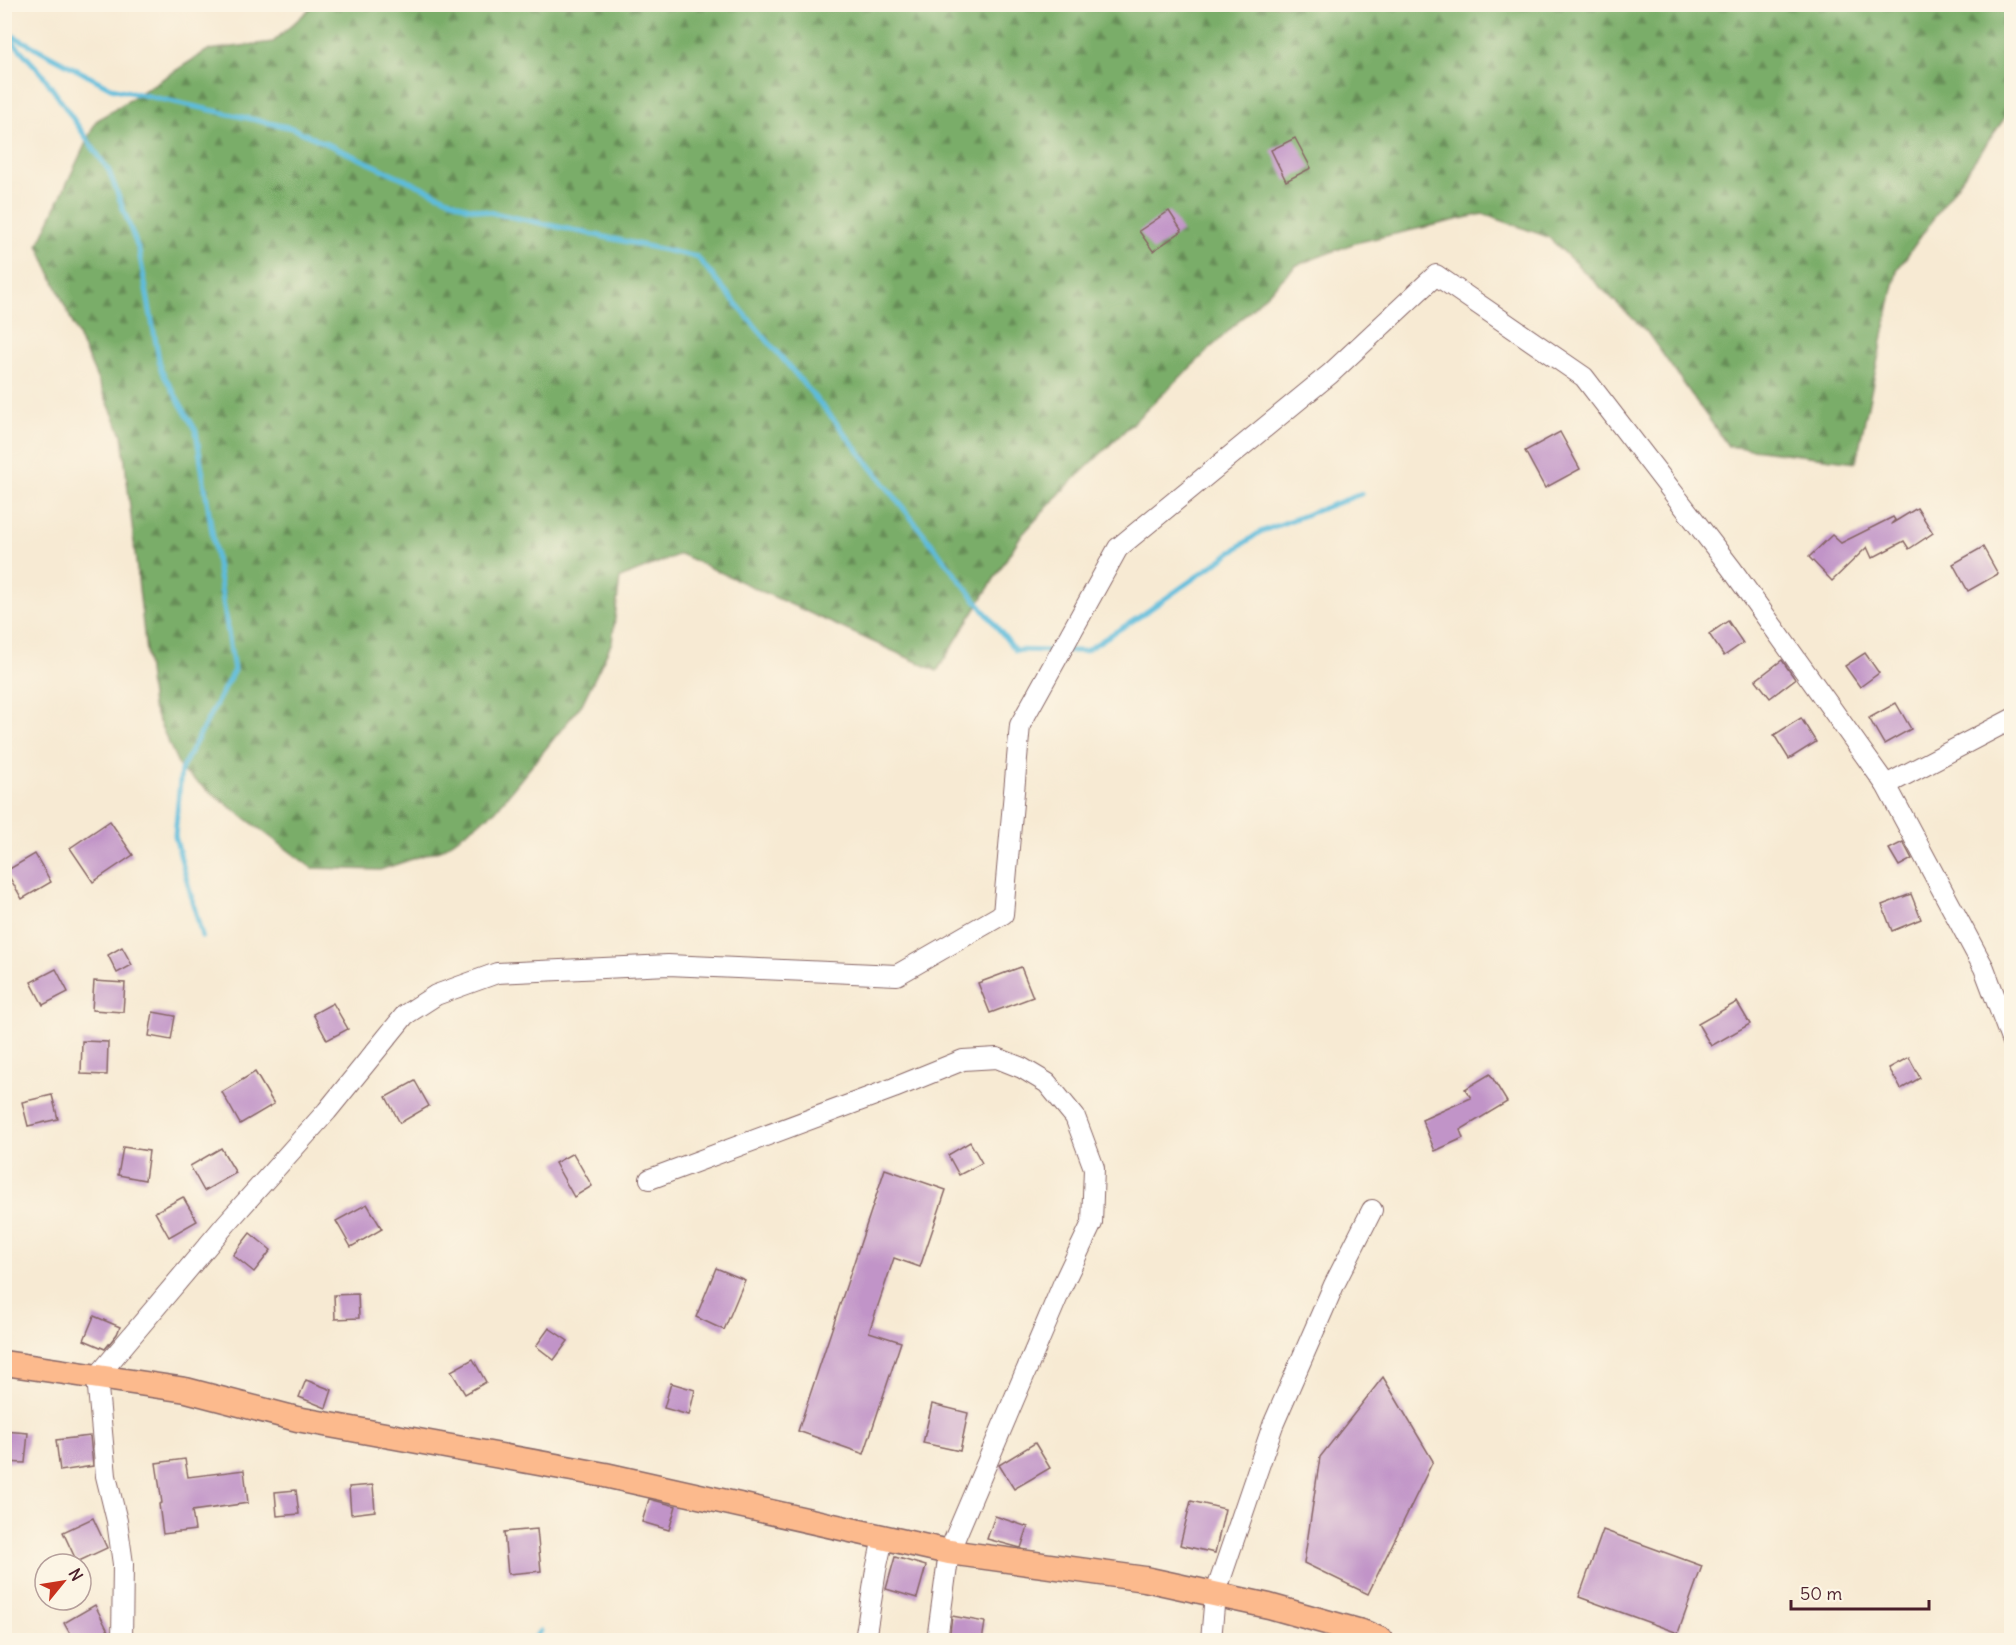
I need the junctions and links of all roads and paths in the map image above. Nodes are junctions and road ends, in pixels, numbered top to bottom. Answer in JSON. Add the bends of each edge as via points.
{"nodes":[{"id":1,"x":2012,"y":719,"type":"edge"},
{"id":2,"x":1886,"y":785,"type":"junction"},
{"id":3,"x":2012,"y":1042,"type":"edge"},
{"id":4,"x":650,"y":1179,"type":"dead end"},
{"id":5,"x":1372,"y":1210,"type":"dead end"},
{"id":6,"x":4,"y":1363,"type":"edge"},
{"id":7,"x":97,"y":1377,"type":"junction"},
{"id":8,"x":883,"y":1538,"type":"junction"},
{"id":9,"x":949,"y":1552,"type":"junction"},
{"id":10,"x":1215,"y":1595,"type":"junction"},
{"id":11,"x":122,"y":1641,"type":"edge"},
{"id":12,"x":865,"y":1641,"type":"edge"},
{"id":13,"x":937,"y":1641,"type":"edge"},
{"id":14,"x":1211,"y":1641,"type":"edge"},
{"id":15,"x":1381,"y":1641,"type":"edge"}],
"edges":[{"from":1,"to":2,"type":"street"},
{"from":2,"to":3,"type":"street","via":[[1984,968]]},
{"from":2,"to":7,"type":"street","via":[[1731,568],[1584,377],[1436,275],[1330,374],[1118,548],[1020,725],[1003,914],[897,975],[668,965],[497,973],[436,995],[405,1015]]},
{"from":4,"to":9,"type":"street","via":[[963,1060],[997,1058],[1022,1068],[1047,1083],[1075,1117],[1094,1168],[1092,1223]]},
{"from":5,"to":10,"type":"street","via":[[1334,1285],[1273,1425]]},
{"from":6,"to":7,"type":"main road"},
{"from":7,"to":8,"type":"main road","via":[[186,1390],[297,1419],[605,1475]]},
{"from":7,"to":11,"type":"street","via":[[106,1476],[123,1564]]},
{"from":8,"to":9,"type":"main road"},
{"from":8,"to":12,"type":"street"},
{"from":9,"to":10,"type":"main road","via":[[1145,1579]]},
{"from":9,"to":13,"type":"street"},
{"from":10,"to":14,"type":"street"},
{"from":10,"to":15,"type":"main road","via":[[1280,1609]]}]}
